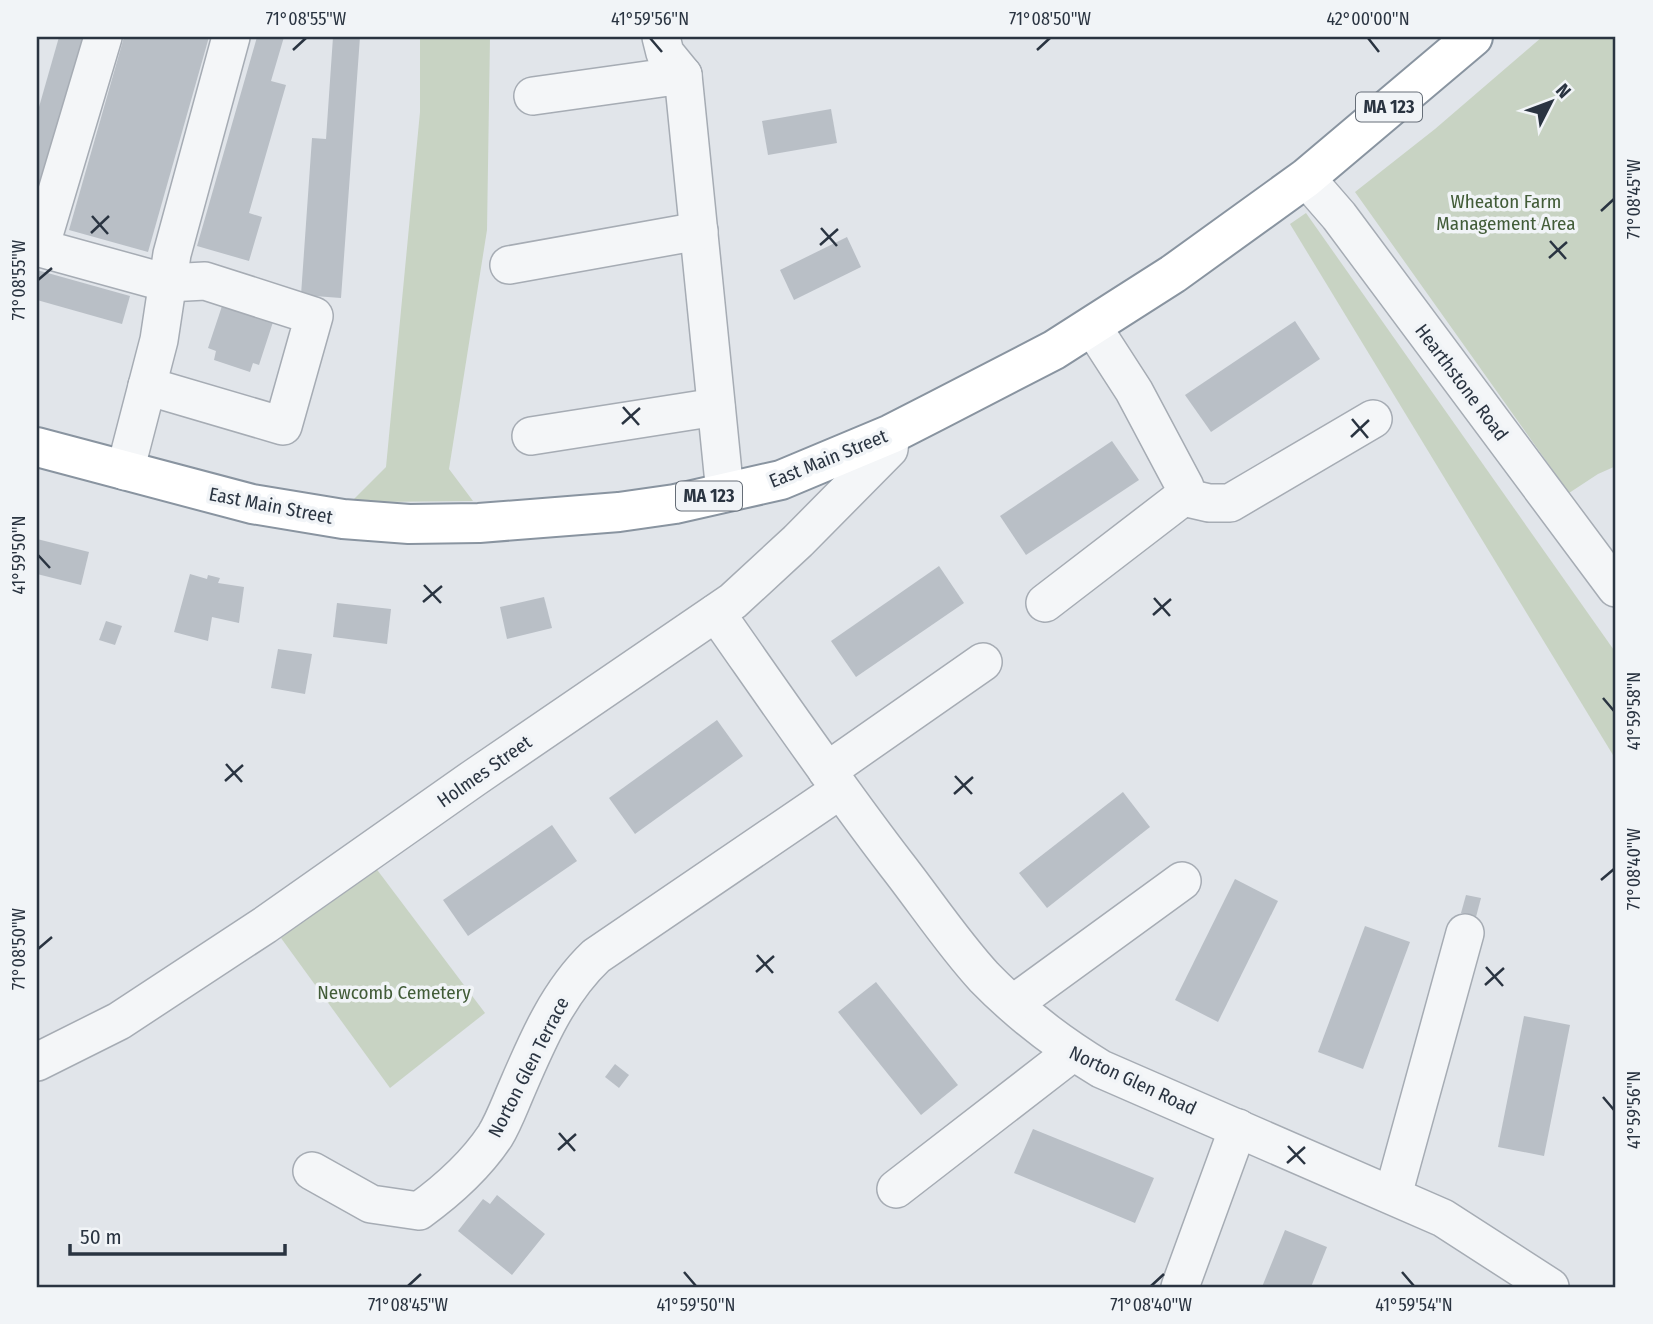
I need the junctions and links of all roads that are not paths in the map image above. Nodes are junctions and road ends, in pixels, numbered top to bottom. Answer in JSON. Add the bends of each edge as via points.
{"nodes":[{"id":1,"x":103,"y":37,"type":"edge"},
{"id":2,"x":231,"y":37,"type":"edge"},
{"id":3,"x":661,"y":37,"type":"edge"},
{"id":4,"x":1473,"y":37,"type":"edge"},
{"id":5,"x":683,"y":75,"type":"junction"},
{"id":6,"x":533,"y":96,"type":"dead end"},
{"id":7,"x":1306,"y":178,"type":"junction"},
{"id":8,"x":699,"y":231,"type":"junction"},
{"id":9,"x":509,"y":265,"type":"dead end"},
{"id":10,"x":167,"y":283,"type":"junction"},
{"id":11,"x":1092,"y":326,"type":"junction"},
{"id":12,"x":147,"y":386,"type":"junction"},
{"id":13,"x":716,"y":407,"type":"junction"},
{"id":14,"x":1373,"y":419,"type":"dead end"},
{"id":15,"x":891,"y":434,"type":"junction"},
{"id":16,"x":531,"y":436,"type":"dead end"},
{"id":17,"x":37,"y":447,"type":"edge"},
{"id":18,"x":125,"y":471,"type":"junction"},
{"id":19,"x":725,"y":493,"type":"junction"},
{"id":20,"x":1183,"y":497,"type":"junction"},
{"id":21,"x":1616,"y":588,"type":"edge"},
{"id":22,"x":1045,"y":603,"type":"dead end"},
{"id":23,"x":716,"y":613,"type":"junction"},
{"id":24,"x":983,"y":662,"type":"dead end"},
{"id":25,"x":833,"y":781,"type":"junction"},
{"id":26,"x":1182,"y":881,"type":"dead end"},
{"id":27,"x":1465,"y":933,"type":"dead end"},
{"id":28,"x":1013,"y":1004,"type":"junction"},
{"id":29,"x":1073,"y":1052,"type":"junction"},
{"id":30,"x":37,"y":1062,"type":"edge"},
{"id":31,"x":1238,"y":1128,"type":"junction"},
{"id":32,"x":312,"y":1171,"type":"dead end"},
{"id":33,"x":896,"y":1189,"type":"dead end"},
{"id":34,"x":1393,"y":1195,"type":"junction"},
{"id":35,"x":1180,"y":1287,"type":"edge"},
{"id":36,"x":1550,"y":1287,"type":"edge"}],
"edges":[{"from":1,"to":10,"type":"street","via":[[40,248]]},
{"from":2,"to":10,"type":"street"},
{"from":3,"to":5,"type":"street","via":[[665,53]]},
{"from":4,"to":7,"type":"highway","number":"MA 123"},
{"from":5,"to":6,"type":"street"},
{"from":5,"to":8,"type":"street"},
{"from":7,"to":11,"type":"highway","name":"East Main Street","number":"MA 123","via":[[1174,274]]},
{"from":7,"to":21,"type":"street","name":"Hearthstone Road"},
{"from":8,"to":9,"type":"street"},
{"from":8,"to":13,"type":"street"},
{"from":10,"to":12,"type":"street"},
{"from":10,"to":12,"type":"street","via":[[205,281],[314,316],[283,426]]},
{"from":11,"to":15,"type":"highway","name":"East Main Street","number":"MA 123"},
{"from":11,"to":20,"type":"street","via":[[1185,487]]},
{"from":12,"to":18,"type":"street"},
{"from":13,"to":16,"type":"street"},
{"from":13,"to":19,"type":"street"},
{"from":14,"to":20,"type":"street","via":[[1230,503]]},
{"from":15,"to":19,"type":"highway","name":"East Main Street","number":"MA 123","via":[[781,480]]},
{"from":15,"to":23,"type":"street","name":"Holmes Street","via":[[889,449],[866,473]]},
{"from":17,"to":18,"type":"highway","name":"East Main Street","number":"MA 123"},
{"from":18,"to":19,"type":"highway","name":"East Main Street","number":"MA 123","via":[[252,504],[409,524],[620,512]]},
{"from":20,"to":22,"type":"street"},
{"from":23,"to":25,"type":"street","name":"Norton Glen Road"},
{"from":23,"to":30,"type":"street","name":"Holmes Street","via":[[242,940],[119,1021]]},
{"from":24,"to":25,"type":"street","name":"Norton Glen Terrace"},
{"from":25,"to":28,"type":"street","name":"Norton Glen Road","via":[[958,946]]},
{"from":25,"to":32,"type":"street","name":"Norton Glen Terrace","via":[[577,974],[545,1025],[496,1135],[470,1168],[428,1205],[419,1211],[371,1204]]},
{"from":26,"to":28,"type":"street"},
{"from":27,"to":34,"type":"street"},
{"from":28,"to":29,"type":"street","name":"Norton Glen Road"},
{"from":29,"to":31,"type":"street","name":"Norton Glen Road","via":[[1101,1069]]},
{"from":29,"to":33,"type":"street"},
{"from":31,"to":34,"type":"street","name":"Norton Glen Road"},
{"from":31,"to":35,"type":"street"},
{"from":34,"to":36,"type":"street","name":"Norton Glen Road","via":[[1443,1217]]}]}
